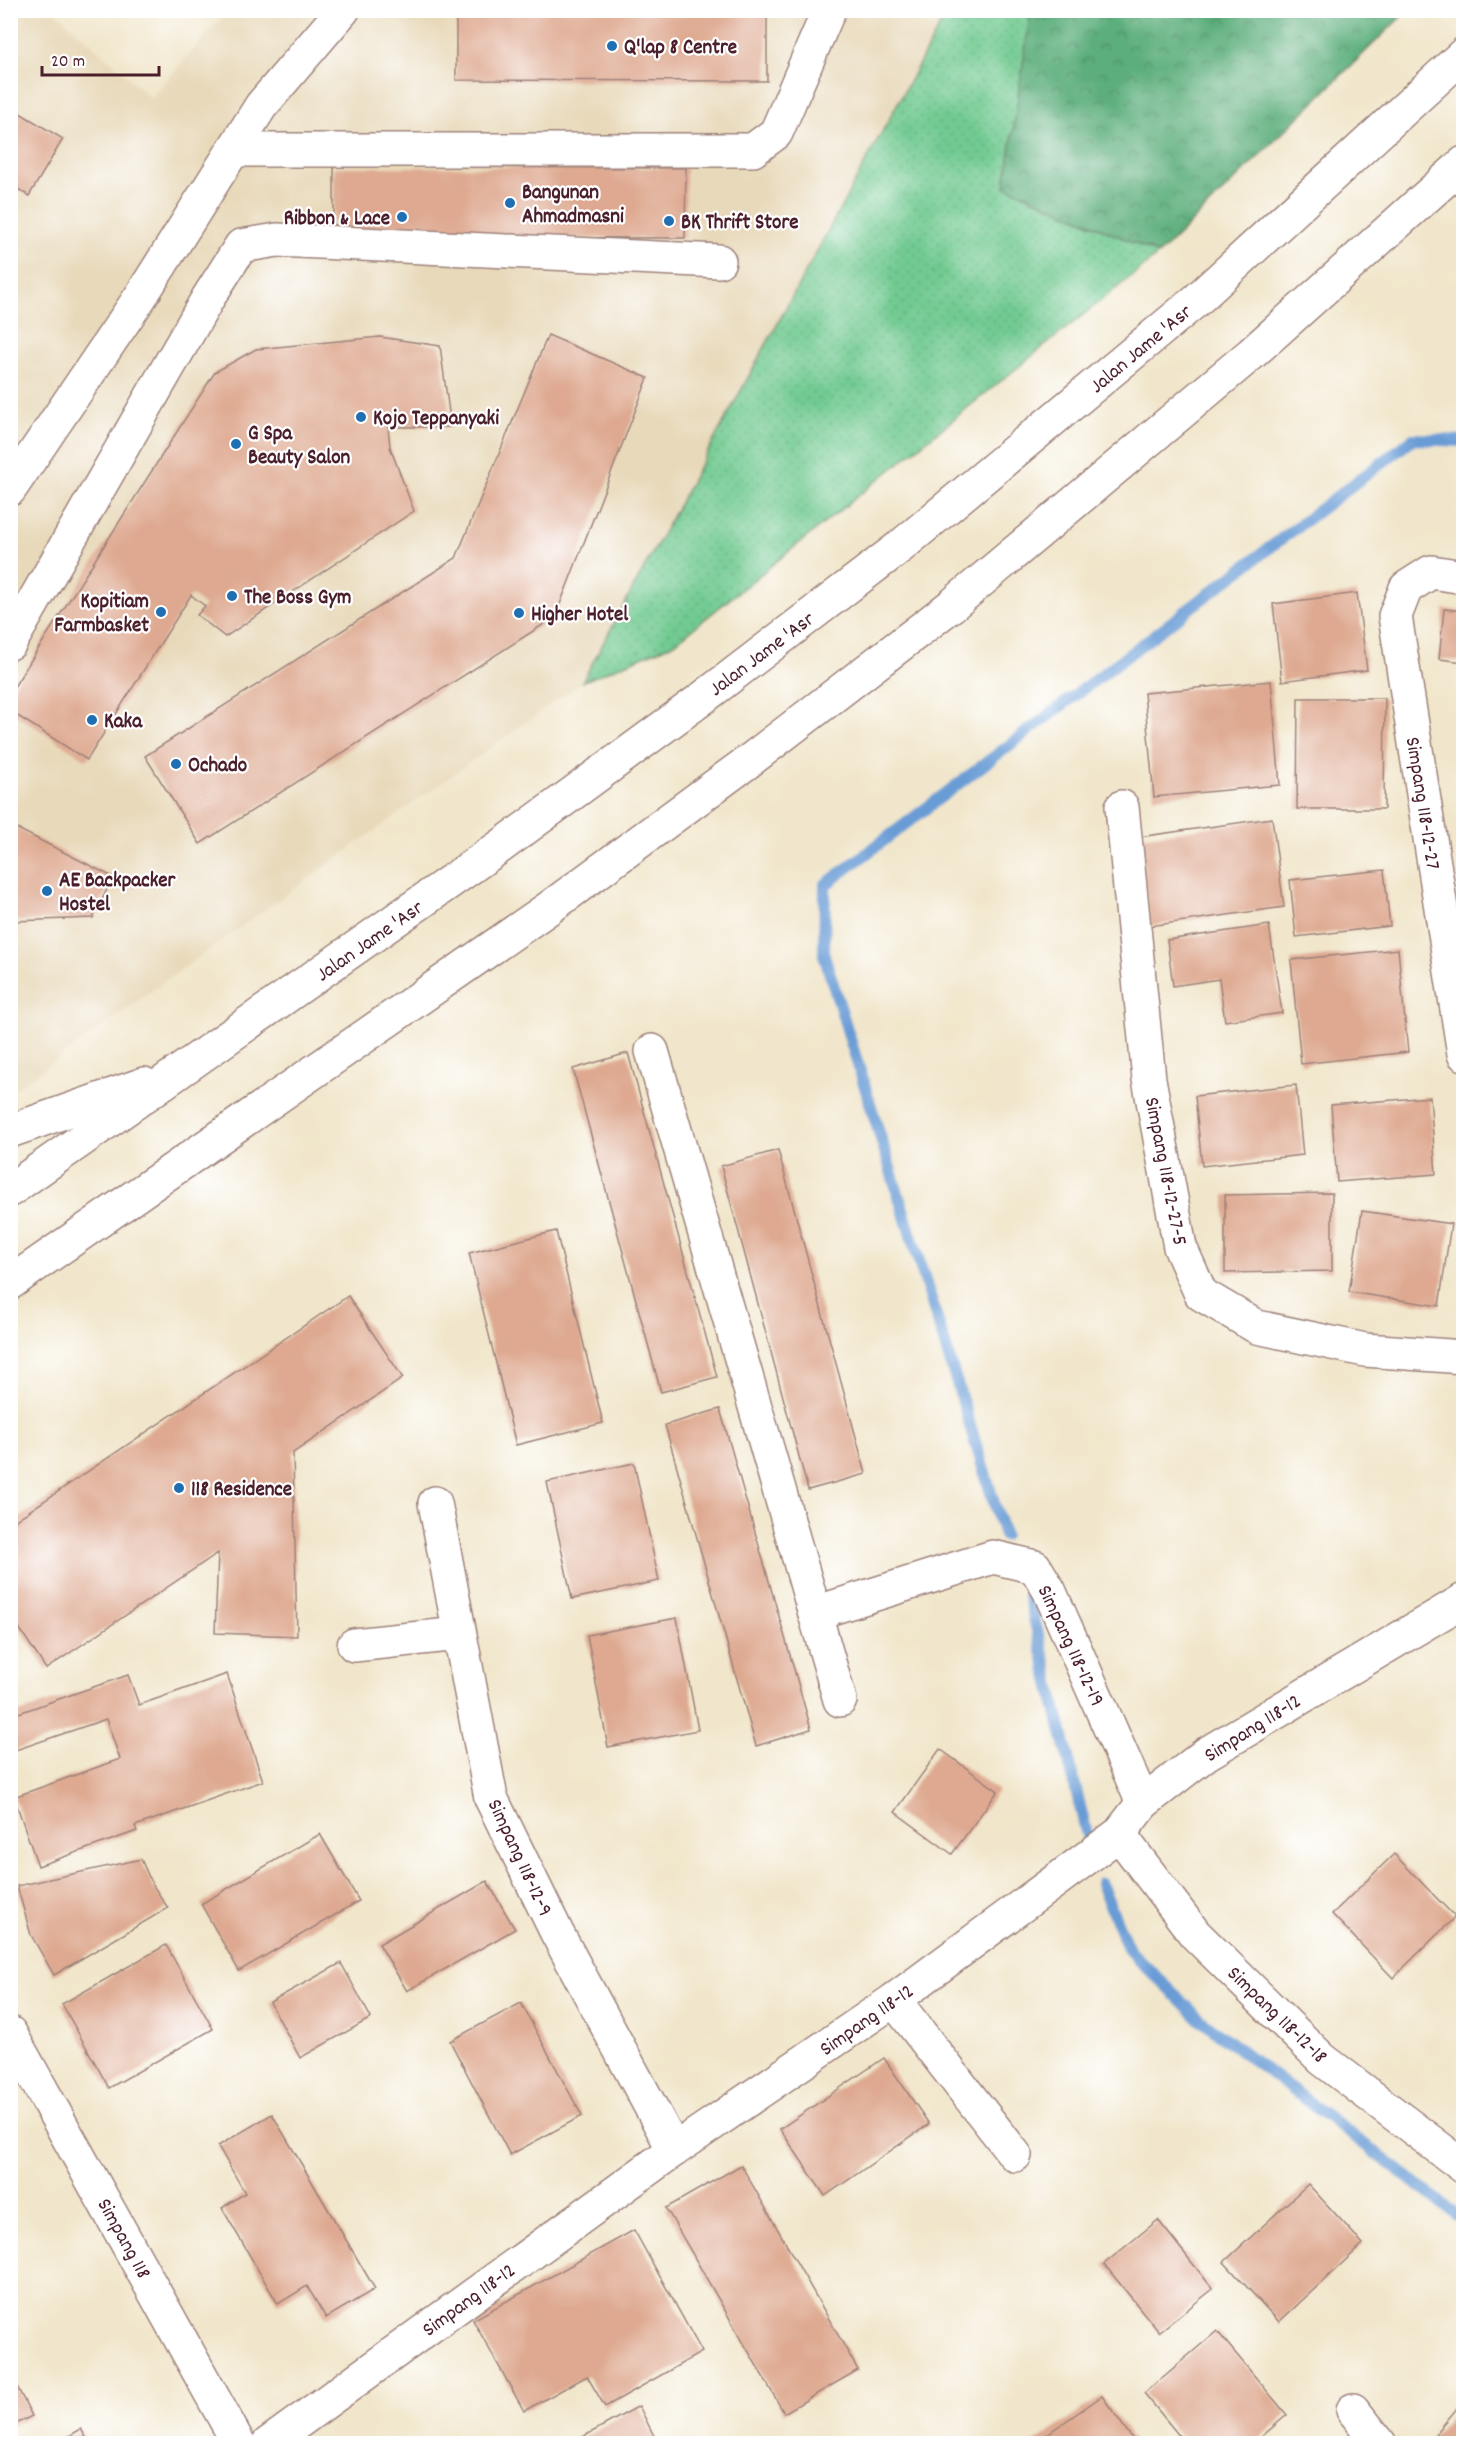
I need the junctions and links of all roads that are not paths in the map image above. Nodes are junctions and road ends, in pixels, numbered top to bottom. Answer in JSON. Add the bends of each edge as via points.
{"nodes":[{"id":1,"x":343,"y":10,"type":"edge"},
{"id":2,"x":829,"y":10,"type":"edge"},
{"id":3,"x":1464,"y":54,"type":"edge"},
{"id":4,"x":233,"y":150,"type":"junction"},
{"id":5,"x":1464,"y":163,"type":"edge"},
{"id":6,"x":719,"y":261,"type":"dead end"},
{"id":7,"x":10,"y":489,"type":"edge"},
{"id":8,"x":1464,"y":577,"type":"edge"},
{"id":9,"x":10,"y":643,"type":"edge"},
{"id":10,"x":1122,"y":807,"type":"dead end"},
{"id":11,"x":652,"y":1051,"type":"dead end"},
{"id":12,"x":1464,"y":1054,"type":"edge"},
{"id":13,"x":183,"y":1071,"type":"junction"},
{"id":14,"x":10,"y":1131,"type":"edge"},
{"id":15,"x":10,"y":1190,"type":"edge"},
{"id":16,"x":10,"y":1283,"type":"edge"},
{"id":17,"x":1464,"y":1357,"type":"edge"},
{"id":18,"x":435,"y":1503,"type":"dead end"},
{"id":19,"x":1464,"y":1600,"type":"edge"},
{"id":20,"x":814,"y":1613,"type":"junction"},
{"id":21,"x":459,"y":1634,"type":"junction"},
{"id":22,"x":354,"y":1645,"type":"dead end"},
{"id":23,"x":840,"y":1700,"type":"dead end"},
{"id":24,"x":1143,"y":1803,"type":"junction"},
{"id":25,"x":1119,"y":1834,"type":"junction"},
{"id":26,"x":894,"y":2000,"type":"junction"},
{"id":27,"x":10,"y":2033,"type":"edge"},
{"id":28,"x":674,"y":2150,"type":"junction"},
{"id":29,"x":1015,"y":2155,"type":"dead end"},
{"id":30,"x":1464,"y":2167,"type":"edge"},
{"id":31,"x":1353,"y":2410,"type":"dead end"},
{"id":32,"x":239,"y":2444,"type":"edge"},
{"id":33,"x":268,"y":2444,"type":"edge"},
{"id":34,"x":1380,"y":2444,"type":"edge"}],
"edges":[{"from":1,"to":4,"type":"street","via":[[261,106]]},
{"from":2,"to":4,"type":"street","via":[[776,133],[753,150]]},
{"from":3,"to":13,"type":"street","name":"Jalan Jame 'Asr","via":[[1199,298],[901,546],[510,839]]},
{"from":4,"to":7,"type":"street","via":[[141,296]]},
{"from":5,"to":16,"type":"street","via":[[1251,354],[951,606],[558,901]]},
{"from":6,"to":9,"type":"street","via":[[277,240],[241,246]]},
{"from":8,"to":12,"type":"street","name":"Simpang 118-12-27","via":[[1431,572],[1406,588],[1395,616]]},
{"from":10,"to":17,"type":"street","name":"Simpang 118-12-27-5","via":[[1149,1079],[1180,1247],[1201,1294],[1257,1327],[1365,1350]]},
{"from":11,"to":20,"type":"street"},
{"from":13,"to":14,"type":"street"},
{"from":13,"to":15,"type":"street","name":"Jalan Jame 'Asr"},
{"from":18,"to":21,"type":"street","name":"Simpang 118-12-9"},
{"from":19,"to":24,"type":"street","name":"Simpang 118-12","via":[[1206,1754]]},
{"from":20,"to":23,"type":"street"},
{"from":20,"to":24,"type":"street","name":"Simpang 118-12-19","via":[[993,1557],[1035,1566]]},
{"from":21,"to":22,"type":"street"},
{"from":21,"to":28,"type":"street","name":"Simpang 118-12-9","via":[[491,1798],[557,1933]]},
{"from":24,"to":25,"type":"street","name":"Simpang 118-12"},
{"from":25,"to":26,"type":"street","name":"Simpang 118-12"},
{"from":25,"to":30,"type":"street","name":"Simpang 118-12-18","via":[[1195,1934],[1322,2059]]},
{"from":26,"to":28,"type":"street","name":"Simpang 118-12"},
{"from":26,"to":29,"type":"street"},
{"from":27,"to":32,"type":"street","name":"Simpang 118"},
{"from":28,"to":33,"type":"street","name":"Simpang 118-12"},
{"from":31,"to":34,"type":"street"}]}
